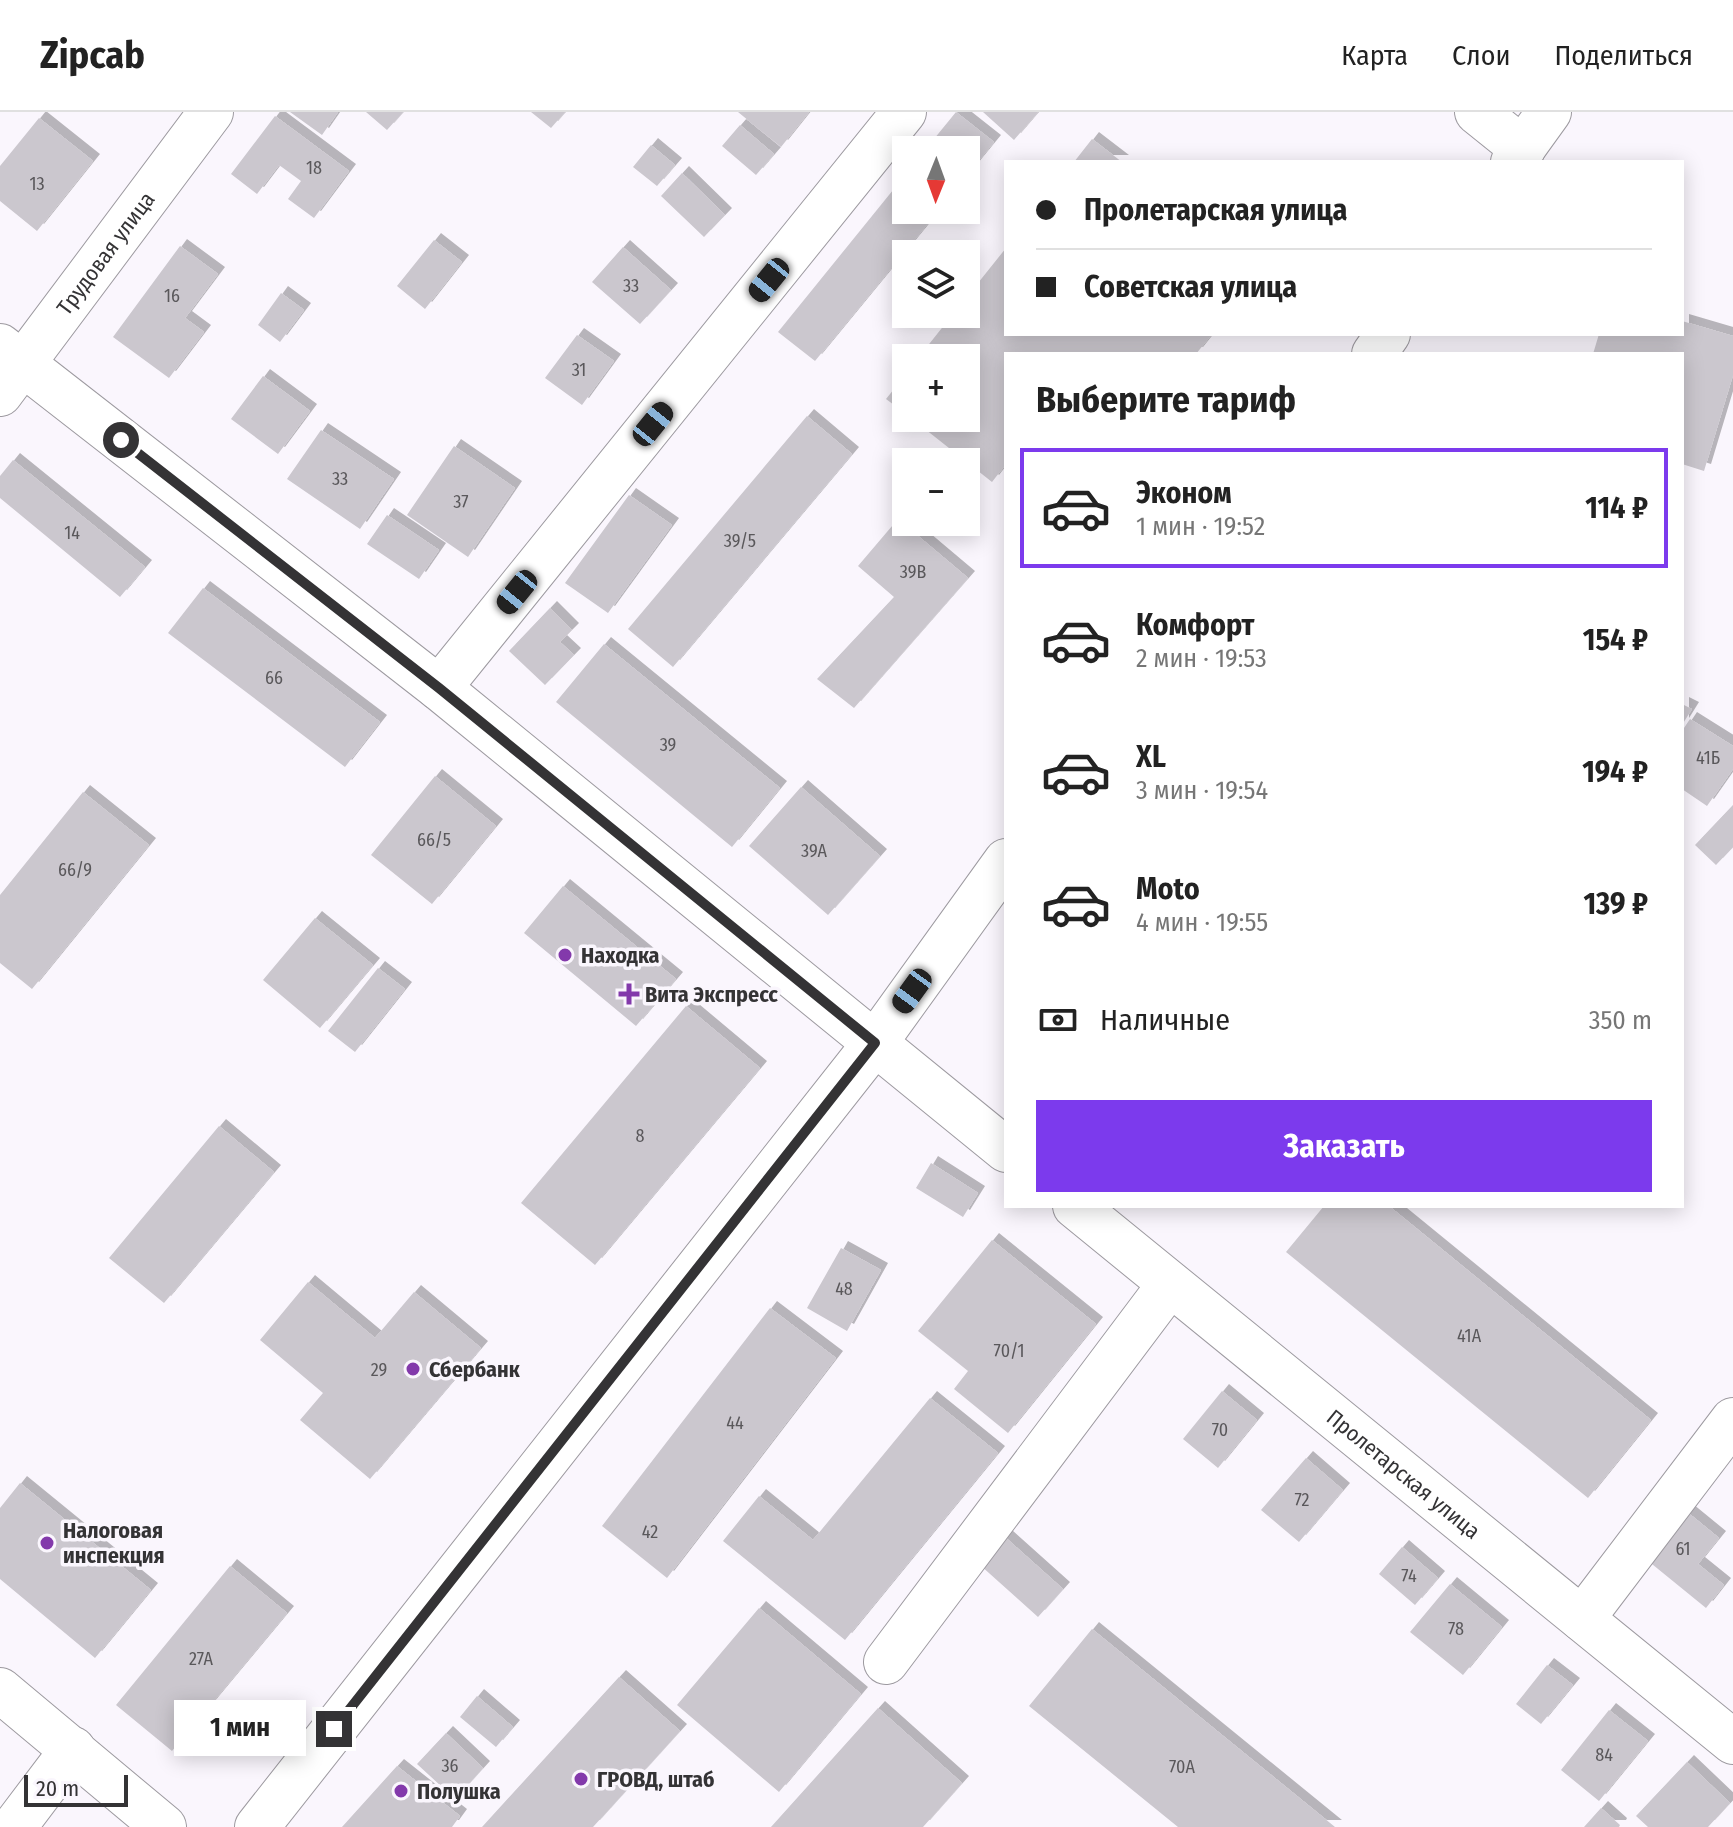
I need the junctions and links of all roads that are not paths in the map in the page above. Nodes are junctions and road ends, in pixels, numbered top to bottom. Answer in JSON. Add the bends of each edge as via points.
{"nodes":[{"id":1,"x":211,"y":112,"type":"edge"},
{"id":2,"x":904,"y":112,"type":"edge"},
{"id":3,"x":1477,"y":112,"type":"edge"},
{"id":4,"x":1549,"y":112,"type":"edge"},
{"id":5,"x":1518,"y":155,"type":"edge"},
{"id":6,"x":8,"y":368,"type":"edge"},
{"id":7,"x":439,"y":688,"type":"junction"},
{"id":8,"x":1004,"y":864,"type":"edge"},
{"id":9,"x":875,"y":1043,"type":"junction"},
{"id":10,"x":1004,"y":1148,"type":"edge"},
{"id":11,"x":1077,"y":1208,"type":"edge"},
{"id":12,"x":1170,"y":1284,"type":"junction"},
{"id":13,"x":1733,"y":1420,"type":"edge"},
{"id":14,"x":1582,"y":1619,"type":"junction"},
{"id":15,"x":886,"y":1662,"type":"dead end"},
{"id":16,"x":0,"y":1690,"type":"edge"},
{"id":17,"x":1733,"y":1742,"type":"edge"},
{"id":18,"x":73,"y":1749,"type":"junction"},
{"id":19,"x":14,"y":1827,"type":"edge"},
{"id":20,"x":164,"y":1827,"type":"edge"},
{"id":21,"x":257,"y":1827,"type":"edge"}],
"edges":[{"from":1,"to":6,"type":"street","name":"Трудовая улица"},
{"from":2,"to":7,"type":"street"},
{"from":3,"to":5,"type":"street"},
{"from":4,"to":5,"type":"street"},
{"from":6,"to":7,"type":"street"},
{"from":7,"to":9,"type":"street"},
{"from":8,"to":9,"type":"street"},
{"from":9,"to":10,"type":"street"},
{"from":9,"to":21,"type":"street"},
{"from":11,"to":12,"type":"street","name":"Пролетарская улица"},
{"from":12,"to":14,"type":"street","name":"Пролетарская улица"},
{"from":12,"to":15,"type":"street"},
{"from":13,"to":14,"type":"street"},
{"from":14,"to":17,"type":"street","name":"Пролетарская улица"},
{"from":16,"to":18,"type":"street"},
{"from":18,"to":19,"type":"street"},
{"from":18,"to":20,"type":"street"}]}
